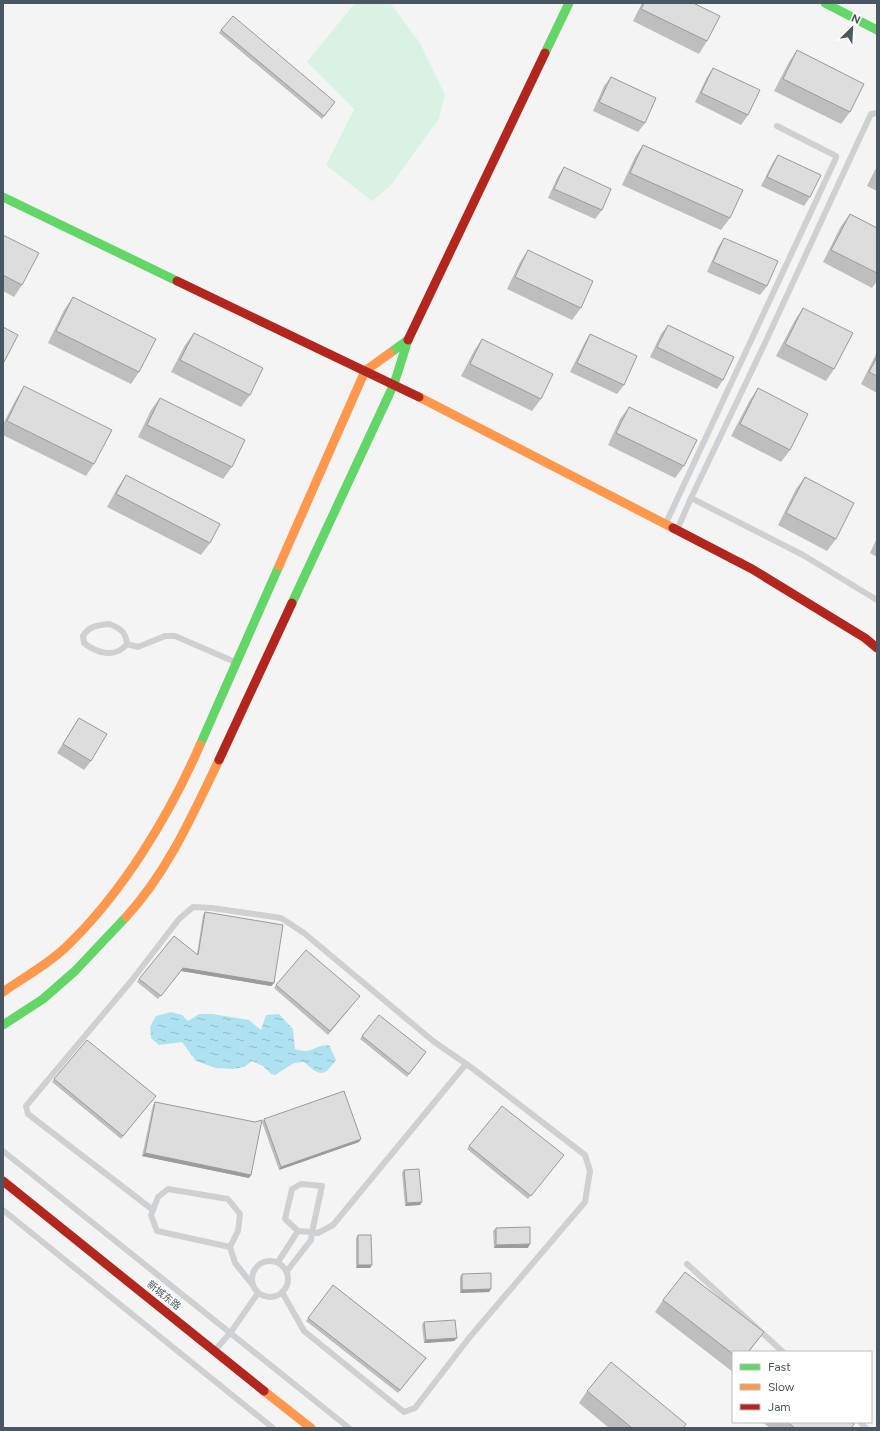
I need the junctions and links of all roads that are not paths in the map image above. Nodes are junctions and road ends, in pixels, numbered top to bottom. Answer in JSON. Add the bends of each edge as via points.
{"nodes":[{"id":1,"x":569,"y":3,"type":"edge"},
{"id":2,"x":825,"y":3,"type":"edge"},
{"id":3,"x":877,"y":30,"type":"edge"},
{"id":4,"x":877,"y":113,"type":"edge"},
{"id":5,"x":776,"y":126,"type":"dead end"},
{"id":6,"x":3,"y":197,"type":"edge"},
{"id":7,"x":408,"y":340,"type":"junction"},
{"id":8,"x":365,"y":371,"type":"junction"},
{"id":9,"x":394,"y":384,"type":"junction"},
{"id":10,"x":691,"y":498,"type":"junction"},
{"id":11,"x":666,"y":525,"type":"junction"},
{"id":12,"x":677,"y":531,"type":"junction"},
{"id":13,"x":877,"y":600,"type":"edge"},
{"id":14,"x":127,"y":644,"type":"junction"},
{"id":15,"x":877,"y":648,"type":"edge"},
{"id":16,"x":236,"y":663,"type":"junction"},
{"id":17,"x":3,"y":992,"type":"edge"},
{"id":18,"x":3,"y":1025,"type":"edge"},
{"id":19,"x":466,"y":1064,"type":"junction"},
{"id":20,"x":3,"y":1151,"type":"edge"},
{"id":21,"x":3,"y":1181,"type":"edge"},
{"id":22,"x":3,"y":1210,"type":"edge"},
{"id":23,"x":153,"y":1210,"type":"junction"},
{"id":24,"x":298,"y":1232,"type":"junction"},
{"id":25,"x":312,"y":1232,"type":"junction"},
{"id":26,"x":230,"y":1247,"type":"junction"},
{"id":27,"x":278,"y":1262,"type":"junction"},
{"id":28,"x":687,"y":1264,"type":"dead end"},
{"id":29,"x":287,"y":1271,"type":"junction"},
{"id":30,"x":252,"y":1284,"type":"junction"},
{"id":31,"x":282,"y":1292,"type":"junction"},
{"id":32,"x":258,"y":1293,"type":"junction"},
{"id":33,"x":231,"y":1332,"type":"junction"},
{"id":34,"x":215,"y":1350,"type":"junction"},
{"id":35,"x":783,"y":1351,"type":"edge"},
{"id":36,"x":273,"y":1428,"type":"edge"},
{"id":37,"x":311,"y":1428,"type":"edge"},
{"id":38,"x":349,"y":1428,"type":"edge"}],
"edges":[{"from":1,"to":7,"type":"main road"},
{"from":2,"to":3,"type":"main road"},
{"from":4,"to":10,"type":"lane","via":[[871,114]]},
{"from":5,"to":11,"type":"lane","via":[[836,158]]},
{"from":6,"to":8,"type":"main road"},
{"from":7,"to":8,"type":"main road"},
{"from":7,"to":9,"type":"main road"},
{"from":8,"to":9,"type":"main road"},
{"from":8,"to":16,"type":"main road"},
{"from":9,"to":11,"type":"main road"},
{"from":9,"to":18,"type":"main road","via":[[212,774],[170,856],[136,906],[75,971],[43,999]]},
{"from":10,"to":12,"type":"lane"},
{"from":10,"to":13,"type":"lane","via":[[803,555]]},
{"from":11,"to":12,"type":"main road"},
{"from":12,"to":15,"type":"main road","via":[[752,569],[865,638]]},
{"from":14,"to":14,"type":"lane","via":[[126,636],[118,627],[109,624],[95,626],[83,636],[84,643],[100,652],[121,651]]},
{"from":14,"to":16,"type":"lane","via":[[138,647],[165,636],[175,636]]},
{"from":16,"to":17,"type":"main road","via":[[183,783],[149,840],[112,894],[66,946]]},
{"from":19,"to":23,"type":"lane","via":[[434,1041],[304,933],[281,918],[212,908],[193,908],[179,919],[132,980],[26,1106],[28,1114]]},
{"from":19,"to":25,"type":"lane","via":[[333,1225],[318,1233]]},
{"from":19,"to":31,"type":"lane","via":[[585,1155],[590,1171],[585,1202],[469,1338],[415,1408],[404,1412],[304,1331]]},
{"from":20,"to":33,"type":"lane"},
{"from":21,"to":34,"type":"main road","name":"新城东路"},
{"from":22,"to":36,"type":"lane"},
{"from":23,"to":26,"type":"lane","via":[[151,1215],[157,1231]]},
{"from":23,"to":26,"type":"lane","via":[[158,1196],[168,1189],[228,1199],[240,1214],[238,1231]]},
{"from":24,"to":25,"type":"lane"},
{"from":24,"to":25,"type":"lane","via":[[285,1219],[292,1189],[301,1184],[322,1186]]},
{"from":24,"to":27,"type":"lane"},
{"from":25,"to":29,"type":"lane","via":[[311,1240]]},
{"from":26,"to":30,"type":"lane","via":[[235,1263]]},
{"from":27,"to":29,"type":"lane"},
{"from":27,"to":30,"type":"lane","via":[[267,1260],[258,1265],[252,1274]]},
{"from":28,"to":35,"type":"lane"},
{"from":29,"to":31,"type":"lane","via":[[289,1279],[286,1289]]},
{"from":30,"to":32,"type":"lane"},
{"from":31,"to":32,"type":"lane","via":[[278,1296],[267,1298]]},
{"from":32,"to":33,"type":"lane"},
{"from":33,"to":34,"type":"lane"},
{"from":33,"to":38,"type":"lane"},
{"from":34,"to":37,"type":"main road","name":"新城东路"}]}
